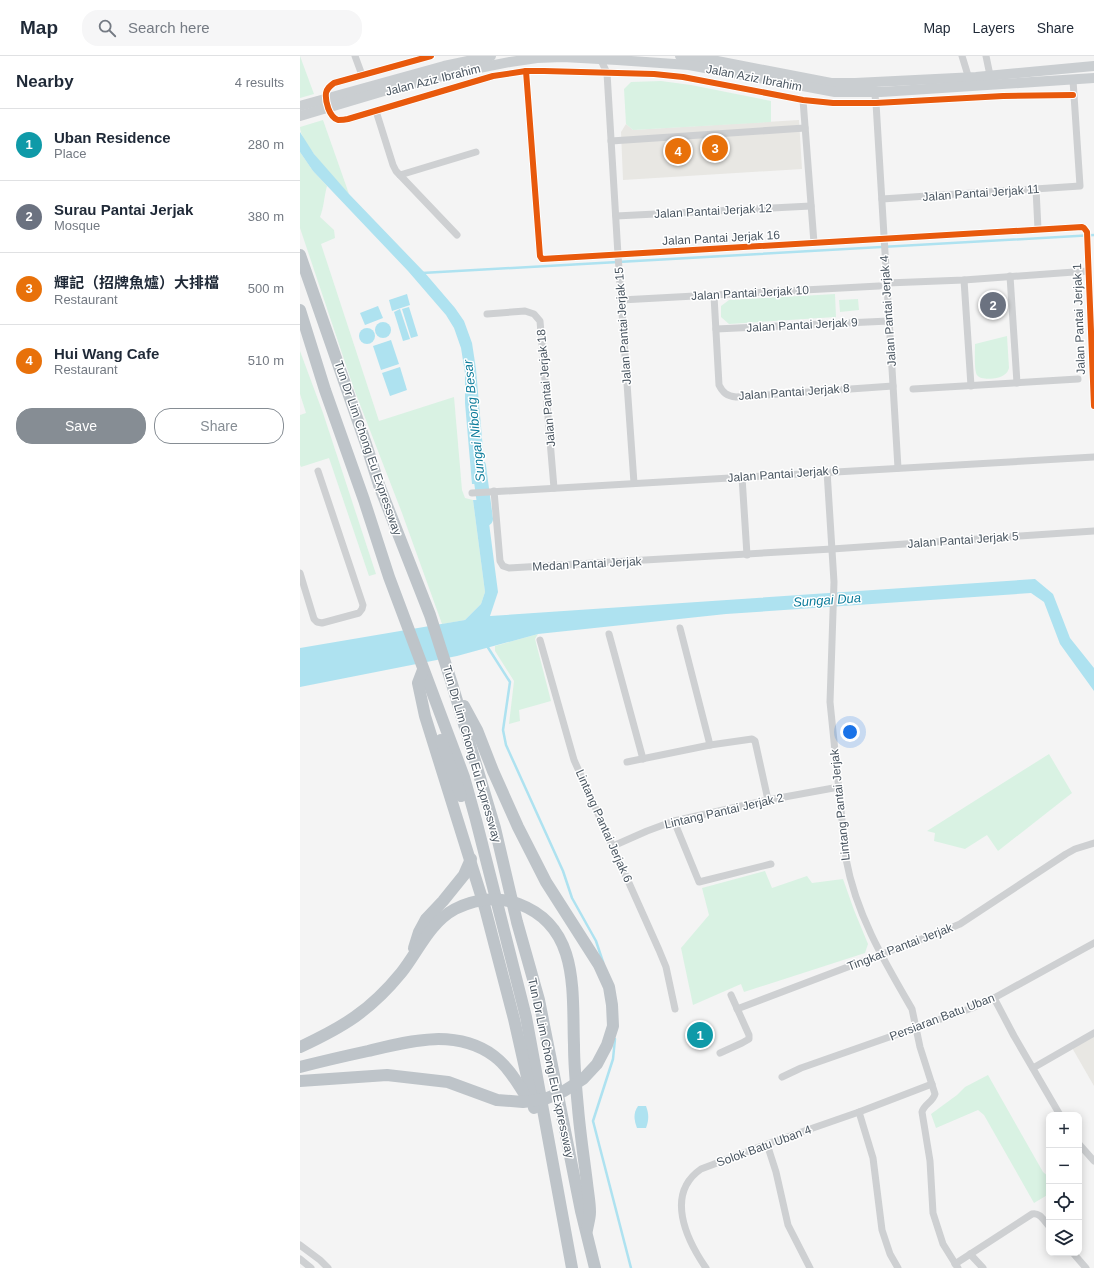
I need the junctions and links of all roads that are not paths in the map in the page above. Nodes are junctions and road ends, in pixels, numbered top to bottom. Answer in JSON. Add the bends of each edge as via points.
{"nodes":[{"id":1,"x":355,"y":56,"type":"edge"},
{"id":2,"x":431,"y":56,"type":"edge"},
{"id":3,"x":680,"y":56,"type":"edge"},
{"id":4,"x":962,"y":56,"type":"edge"},
{"id":5,"x":986,"y":56,"type":"edge"},
{"id":6,"x":422,"y":57,"type":"edge"},
{"id":7,"x":600,"y":58,"type":"junction"},
{"id":8,"x":485,"y":60,"type":"edge"},
{"id":9,"x":617,"y":60,"type":"junction"},
{"id":10,"x":1094,"y":66,"type":"edge"},
{"id":11,"x":526,"y":71,"type":"junction"},
{"id":12,"x":608,"y":73,"type":"junction"},
{"id":13,"x":362,"y":75,"type":"junction"},
{"id":14,"x":1094,"y":78,"type":"edge"},
{"id":15,"x":991,"y":80,"type":"junction"},
{"id":16,"x":1073,"y":80,"type":"junction"},
{"id":17,"x":970,"y":81,"type":"junction"},
{"id":18,"x":874,"y":88,"type":"junction"},
{"id":19,"x":1073,"y":95,"type":"junction"},
{"id":20,"x":803,"y":100,"type":"junction"},
{"id":21,"x":876,"y":103,"type":"junction"},
{"id":22,"x":300,"y":106,"type":"edge"},
{"id":23,"x":376,"y":110,"type":"junction"},
{"id":24,"x":300,"y":116,"type":"edge"},
{"id":25,"x":805,"y":128,"type":"junction"},
{"id":26,"x":611,"y":141,"type":"junction"},
{"id":27,"x":476,"y":152,"type":"dead end"},
{"id":28,"x":400,"y":175,"type":"junction"},
{"id":29,"x":1036,"y":189,"type":"junction"},
{"id":30,"x":882,"y":199,"type":"junction"},
{"id":31,"x":811,"y":206,"type":"junction"},
{"id":32,"x":616,"y":216,"type":"junction"},
{"id":33,"x":1038,"y":230,"type":"junction"},
{"id":34,"x":457,"y":235,"type":"dead end"},
{"id":35,"x":1089,"y":237,"type":"edge"},
{"id":36,"x":884,"y":242,"type":"junction"},
{"id":37,"x":814,"y":243,"type":"junction"},
{"id":38,"x":300,"y":255,"type":"edge"},
{"id":39,"x":618,"y":256,"type":"junction"},
{"id":40,"x":1088,"y":271,"type":"junction"},
{"id":41,"x":1010,"y":276,"type":"junction"},
{"id":42,"x":964,"y":280,"type":"junction"},
{"id":43,"x":886,"y":284,"type":"junction"},
{"id":44,"x":879,"y":286,"type":"dead end"},
{"id":45,"x":714,"y":296,"type":"junction"},
{"id":46,"x":621,"y":300,"type":"junction"},
{"id":47,"x":300,"y":310,"type":"edge"},
{"id":48,"x":487,"y":314,"type":"dead end"},
{"id":49,"x":889,"y":321,"type":"junction"},
{"id":50,"x":716,"y":329,"type":"junction"},
{"id":51,"x":300,"y":338,"type":"edge"},
{"id":52,"x":1078,"y":379,"type":"dead end"},
{"id":53,"x":1017,"y":383,"type":"junction"},
{"id":54,"x":893,"y":386,"type":"junction"},
{"id":55,"x":972,"y":386,"type":"junction"},
{"id":56,"x":913,"y":389,"type":"dead end"},
{"id":57,"x":325,"y":390,"type":"junction"},
{"id":58,"x":1094,"y":406,"type":"edge"},
{"id":59,"x":1094,"y":457,"type":"edge"},
{"id":60,"x":898,"y":468,"type":"junction"},
{"id":61,"x":318,"y":471,"type":"dead end"},
{"id":62,"x":827,"y":471,"type":"junction"},
{"id":63,"x":742,"y":477,"type":"junction"},
{"id":64,"x":634,"y":483,"type":"junction"},
{"id":65,"x":554,"y":488,"type":"junction"},
{"id":66,"x":492,"y":491,"type":"junction"},
{"id":67,"x":472,"y":493,"type":"dead end"},
{"id":68,"x":1094,"y":532,"type":"edge"},
{"id":69,"x":832,"y":549,"type":"junction"},
{"id":70,"x":747,"y":555,"type":"junction"},
{"id":71,"x":300,"y":573,"type":"edge"},
{"id":72,"x":680,"y":628,"type":"dead end"},
{"id":73,"x":609,"y":634,"type":"dead end"},
{"id":74,"x":540,"y":640,"type":"dead end"},
{"id":75,"x":424,"y":671,"type":"junction"},
{"id":76,"x":452,"y":684,"type":"junction"},
{"id":77,"x":710,"y":745,"type":"junction"},
{"id":78,"x":643,"y":759,"type":"junction"},
{"id":79,"x":628,"y":762,"type":"dead end"},
{"id":80,"x":839,"y":787,"type":"junction"},
{"id":81,"x":768,"y":800,"type":"junction"},
{"id":82,"x":674,"y":821,"type":"junction"},
{"id":83,"x":1094,"y":843,"type":"edge"},
{"id":84,"x":613,"y":846,"type":"junction"},
{"id":85,"x":771,"y":864,"type":"dead end"},
{"id":86,"x":1094,"y":943,"type":"edge"},
{"id":87,"x":880,"y":954,"type":"junction"},
{"id":88,"x":411,"y":959,"type":"junction"},
{"id":89,"x":730,"y":995,"type":"dead end"},
{"id":90,"x":994,"y":998,"type":"junction"},
{"id":91,"x":737,"y":1008,"type":"junction"},
{"id":92,"x":675,"y":1009,"type":"dead end"},
{"id":93,"x":916,"y":1028,"type":"junction"},
{"id":94,"x":1094,"y":1033,"type":"edge"},
{"id":95,"x":300,"y":1047,"type":"edge"},
{"id":96,"x":720,"y":1053,"type":"dead end"},
{"id":97,"x":300,"y":1067,"type":"edge"},
{"id":98,"x":1033,"y":1068,"type":"junction"},
{"id":99,"x":782,"y":1077,"type":"dead end"},
{"id":100,"x":300,"y":1081,"type":"edge"},
{"id":101,"x":932,"y":1084,"type":"junction"},
{"id":102,"x":534,"y":1109,"type":"junction"},
{"id":103,"x":859,"y":1112,"type":"junction"},
{"id":104,"x":1058,"y":1112,"type":"edge"},
{"id":105,"x":767,"y":1144,"type":"junction"},
{"id":106,"x":1082,"y":1147,"type":"edge"},
{"id":107,"x":1094,"y":1160,"type":"edge"},
{"id":108,"x":552,"y":1164,"type":"junction"},
{"id":109,"x":1046,"y":1223,"type":"edge"},
{"id":110,"x":586,"y":1235,"type":"junction"},
{"id":111,"x":300,"y":1245,"type":"edge"},
{"id":112,"x":970,"y":1254,"type":"junction"},
{"id":113,"x":1076,"y":1256,"type":"edge"},
{"id":114,"x":300,"y":1259,"type":"edge"},
{"id":115,"x":956,"y":1266,"type":"edge"},
{"id":116,"x":311,"y":1268,"type":"edge"},
{"id":117,"x":328,"y":1268,"type":"edge"},
{"id":118,"x":572,"y":1268,"type":"edge"},
{"id":119,"x":595,"y":1268,"type":"edge"},
{"id":120,"x":706,"y":1268,"type":"edge"},
{"id":121,"x":810,"y":1268,"type":"edge"},
{"id":122,"x":898,"y":1268,"type":"edge"},
{"id":123,"x":983,"y":1268,"type":"edge"},
{"id":124,"x":1086,"y":1268,"type":"edge"}],
"edges":[{"from":1,"to":13,"type":"street"},
{"from":2,"to":6,"type":"street"},
{"from":3,"to":18,"type":"main road","name":"Jalan Aziz Ibrahim","via":[[831,83]]},
{"from":4,"to":17,"type":"street"},
{"from":5,"to":15,"type":"street"},
{"from":6,"to":13,"type":"street"},
{"from":7,"to":8,"type":"main road","name":"Jalan Aziz Ibrahim"},
{"from":7,"to":9,"type":"main road","name":"Jalan Aziz Ibrahim"},
{"from":7,"to":12,"type":"street","name":"Jalan Pantai Jerjak 15"},
{"from":8,"to":22,"type":"main road","name":"Jalan Aziz Ibrahim","via":[[444,66]]},
{"from":8,"to":24,"type":"main road","name":"Jalan Aziz Ibrahim","via":[[454,73]]},
{"from":9,"to":12,"type":"street"},
{"from":9,"to":18,"type":"main road","name":"Jalan Aziz Ibrahim","via":[[689,66],[835,92]]},
{"from":10,"to":15,"type":"main road","name":"Jalan Aziz Ibrahim"},
{"from":11,"to":12,"type":"street"},
{"from":11,"to":23,"type":"street","via":[[493,76]]},
{"from":11,"to":39,"type":"street","name":"Jalan Pantai Jerjak 16","via":[[541,258]]},
{"from":12,"to":20,"type":"street","via":[[683,77]]},
{"from":12,"to":26,"type":"street","name":"Jalan Pantai Jerjak 15"},
{"from":13,"to":23,"type":"street","via":[[329,86],[326,93],[332,116],[340,120],[348,119]]},
{"from":14,"to":16,"type":"main road","name":"Jalan Aziz Ibrahim"},
{"from":15,"to":16,"type":"main road","name":"Jalan Aziz Ibrahim"},
{"from":15,"to":17,"type":"main road","name":"Jalan Aziz Ibrahim"},
{"from":16,"to":19,"type":"street"},
{"from":17,"to":18,"type":"main road","name":"Jalan Aziz Ibrahim"},
{"from":18,"to":21,"type":"street","name":"Jalan Pantai Jerjak 4"},
{"from":19,"to":21,"type":"street"},
{"from":19,"to":29,"type":"street","name":"Jalan Pantai Jerjak 11","via":[[1080,186]]},
{"from":20,"to":21,"type":"street"},
{"from":20,"to":25,"type":"street"},
{"from":21,"to":30,"type":"street","name":"Jalan Pantai Jerjak 4"},
{"from":23,"to":28,"type":"street","via":[[393,165]]},
{"from":25,"to":26,"type":"street"},
{"from":25,"to":31,"type":"street"},
{"from":26,"to":32,"type":"street","name":"Jalan Pantai Jerjak 15"},
{"from":27,"to":28,"type":"street"},
{"from":28,"to":34,"type":"street"},
{"from":29,"to":30,"type":"street","name":"Jalan Pantai Jerjak 11"},
{"from":29,"to":33,"type":"street"},
{"from":30,"to":36,"type":"street","name":"Jalan Pantai Jerjak 4"},
{"from":31,"to":32,"type":"street","name":"Jalan Pantai Jerjak 12"},
{"from":31,"to":37,"type":"street"},
{"from":32,"to":39,"type":"street","name":"Jalan Pantai Jerjak 15"},
{"from":33,"to":35,"type":"street","name":"Jalan Pantai Jerjak 16","via":[[1082,227]]},
{"from":33,"to":36,"type":"street","name":"Jalan Pantai Jerjak 16"},
{"from":35,"to":40,"type":"street","name":"Jalan Pantai Jerjak 1"},
{"from":36,"to":37,"type":"street","name":"Jalan Pantai Jerjak 16"},
{"from":36,"to":43,"type":"street","name":"Jalan Pantai Jerjak 4"},
{"from":37,"to":39,"type":"street","name":"Jalan Pantai Jerjak 16"},
{"from":38,"to":76,"type":"highway","name":"Tun Dr Lim Chong Eu Expressway","via":[[379,485],[430,615]]},
{"from":39,"to":46,"type":"street","name":"Jalan Pantai Jerjak 15"},
{"from":40,"to":41,"type":"street"},
{"from":40,"to":58,"type":"street","name":"Jalan Pantai Jerjak 1"},
{"from":41,"to":42,"type":"street"},
{"from":41,"to":53,"type":"street"},
{"from":42,"to":43,"type":"street"},
{"from":42,"to":55,"type":"street"},
{"from":43,"to":49,"type":"street","name":"Jalan Pantai Jerjak 4"},
{"from":44,"to":45,"type":"street","name":"Jalan Pantai Jerjak 10"},
{"from":45,"to":46,"type":"street","name":"Jalan Pantai Jerjak 10"},
{"from":45,"to":50,"type":"street","name":"Jalan Pantai Jerjak 8"},
{"from":46,"to":64,"type":"street","name":"Jalan Pantai Jerjak 15"},
{"from":47,"to":57,"type":"highway","name":"Tun Dr Lim Chong Eu Expressway"},
{"from":48,"to":65,"type":"street","name":"Jalan Pantai Jerjak 18","via":[[525,310],[534,314],[540,321]]},
{"from":49,"to":50,"type":"street","name":"Jalan Pantai Jerjak 9"},
{"from":49,"to":54,"type":"street","name":"Jalan Pantai Jerjak 4"},
{"from":50,"to":54,"type":"street","name":"Jalan Pantai Jerjak 8","via":[[719,385],[728,396]]},
{"from":51,"to":57,"type":"highway"},
{"from":52,"to":53,"type":"street"},
{"from":53,"to":55,"type":"street"},
{"from":54,"to":60,"type":"street","name":"Jalan Pantai Jerjak 4"},
{"from":55,"to":56,"type":"street"},
{"from":57,"to":75,"type":"highway","name":"Tun Dr Lim Chong Eu Expressway"},
{"from":59,"to":60,"type":"street","name":"Jalan Pantai Jerjak 6"},
{"from":60,"to":62,"type":"street","name":"Jalan Pantai Jerjak 6"},
{"from":61,"to":71,"type":"street","via":[[363,604],[360,613],[317,622]]},
{"from":62,"to":63,"type":"street","name":"Jalan Pantai Jerjak 6"},
{"from":62,"to":69,"type":"street","name":"Lintang Pantai Jerjak"},
{"from":63,"to":64,"type":"street","name":"Jalan Pantai Jerjak 6"},
{"from":63,"to":70,"type":"street"},
{"from":64,"to":65,"type":"street","name":"Jalan Pantai Jerjak 6"},
{"from":65,"to":66,"type":"street","name":"Jalan Pantai Jerjak 6"},
{"from":66,"to":67,"type":"street","name":"Jalan Pantai Jerjak 6"},
{"from":66,"to":70,"type":"street","name":"Medan Pantai Jerjak","via":[[500,561],[503,566],[509,568]]},
{"from":68,"to":69,"type":"street","name":"Jalan Pantai Jerjak 5"},
{"from":69,"to":70,"type":"street","name":"Medan Pantai Jerjak"},
{"from":69,"to":80,"type":"street","name":"Lintang Pantai Jerjak","via":[[834,608],[830,702]]},
{"from":72,"to":77,"type":"street"},
{"from":73,"to":78,"type":"street"},
{"from":74,"to":84,"type":"street","name":"Lintang Pantai Jerjak 6","via":[[574,760]]},
{"from":75,"to":88,"type":"highway","via":[[425,688],[433,718],[459,789],[473,845],[472,856],[464,875],[426,919]]},
{"from":75,"to":102,"type":"highway","via":[[418,683],[425,716],[485,908],[514,1018]]},
{"from":75,"to":108,"type":"highway","name":"Tun Dr Lim Chong Eu Expressway","via":[[464,777],[476,820],[526,1017]]},
{"from":76,"to":100,"type":"highway","via":[[477,730],[518,827],[546,882],[599,964],[609,987],[613,1026],[607,1045],[597,1064],[583,1079],[545,1099],[522,1103],[497,1100],[448,1082],[387,1075]]},
{"from":76,"to":110,"type":"highway","name":"Tun Dr Lim Chong Eu Expressway","via":[[495,828],[539,1000]]},
{"from":77,"to":78,"type":"street"},
{"from":77,"to":81,"type":"street","via":[[745,739],[754,740]]},
{"from":78,"to":79,"type":"street"},
{"from":80,"to":81,"type":"street","name":"Lintang Pantai Jerjak 2"},
{"from":80,"to":87,"type":"street","name":"Lintang Pantai Jerjak","via":[[850,878]]},
{"from":81,"to":82,"type":"street","name":"Lintang Pantai Jerjak 2"},
{"from":82,"to":84,"type":"street","name":"Lintang Pantai Jerjak 2"},
{"from":82,"to":85,"type":"street","via":[[700,882]]},
{"from":83,"to":87,"type":"street","name":"Tingkat Pantai Jerjak","via":[[1066,854],[960,924]]},
{"from":84,"to":92,"type":"street","name":"Lintang Pantai Jerjak 6","via":[[666,967]]},
{"from":86,"to":90,"type":"street","name":"Persiaran Batu Uban"},
{"from":87,"to":91,"type":"street","name":"Tingkat Pantai Jerjak"},
{"from":87,"to":93,"type":"street","name":"Lintang Pantai Jerjak","via":[[912,1008]]},
{"from":88,"to":95,"type":"highway","via":[[372,1004],[356,1017]]},
{"from":88,"to":110,"type":"highway","via":[[438,922],[454,910],[481,900],[510,900],[533,910],[558,935],[571,968],[578,1116],[590,1213]]},
{"from":89,"to":91,"type":"street"},
{"from":90,"to":93,"type":"street","name":"Persiaran Batu Uban"},
{"from":90,"to":98,"type":"street"},
{"from":91,"to":96,"type":"street","via":[[749,1039]]},
{"from":93,"to":99,"type":"street","name":"Persiaran Batu Uban"},
{"from":93,"to":101,"type":"street","name":"Lintang Pantai Jerjak"},
{"from":94,"to":98,"type":"street"},
{"from":97,"to":102,"type":"highway","via":[[407,1042],[438,1038],[456,1040],[495,1056],[510,1072]]},
{"from":98,"to":104,"type":"street"},
{"from":101,"to":103,"type":"street","name":"Solok Batu Uban 4"},
{"from":101,"to":115,"type":"street","via":[[934,1099],[922,1112],[930,1161],[933,1213],[943,1244]]},
{"from":102,"to":108,"type":"highway"},
{"from":103,"to":105,"type":"street","name":"Solok Batu Uban 4"},
{"from":103,"to":122,"type":"street","via":[[873,1158],[882,1230]]},
{"from":105,"to":120,"type":"street","name":"Solok Batu Uban 4","via":[[701,1169],[690,1177],[683,1190],[681,1205],[689,1239]]},
{"from":105,"to":121,"type":"street","via":[[788,1225]]},
{"from":106,"to":107,"type":"street"},
{"from":108,"to":118,"type":"highway","name":"Tun Dr Lim Chong Eu Expressway"},
{"from":109,"to":112,"type":"street","via":[[1037,1214],[1032,1214]]},
{"from":110,"to":119,"type":"highway","name":"Tun Dr Lim Chong Eu Expressway"},
{"from":111,"to":117,"type":"street"},
{"from":112,"to":115,"type":"street"},
{"from":112,"to":123,"type":"street"},
{"from":113,"to":124,"type":"street"},
{"from":114,"to":116,"type":"street"}]}
